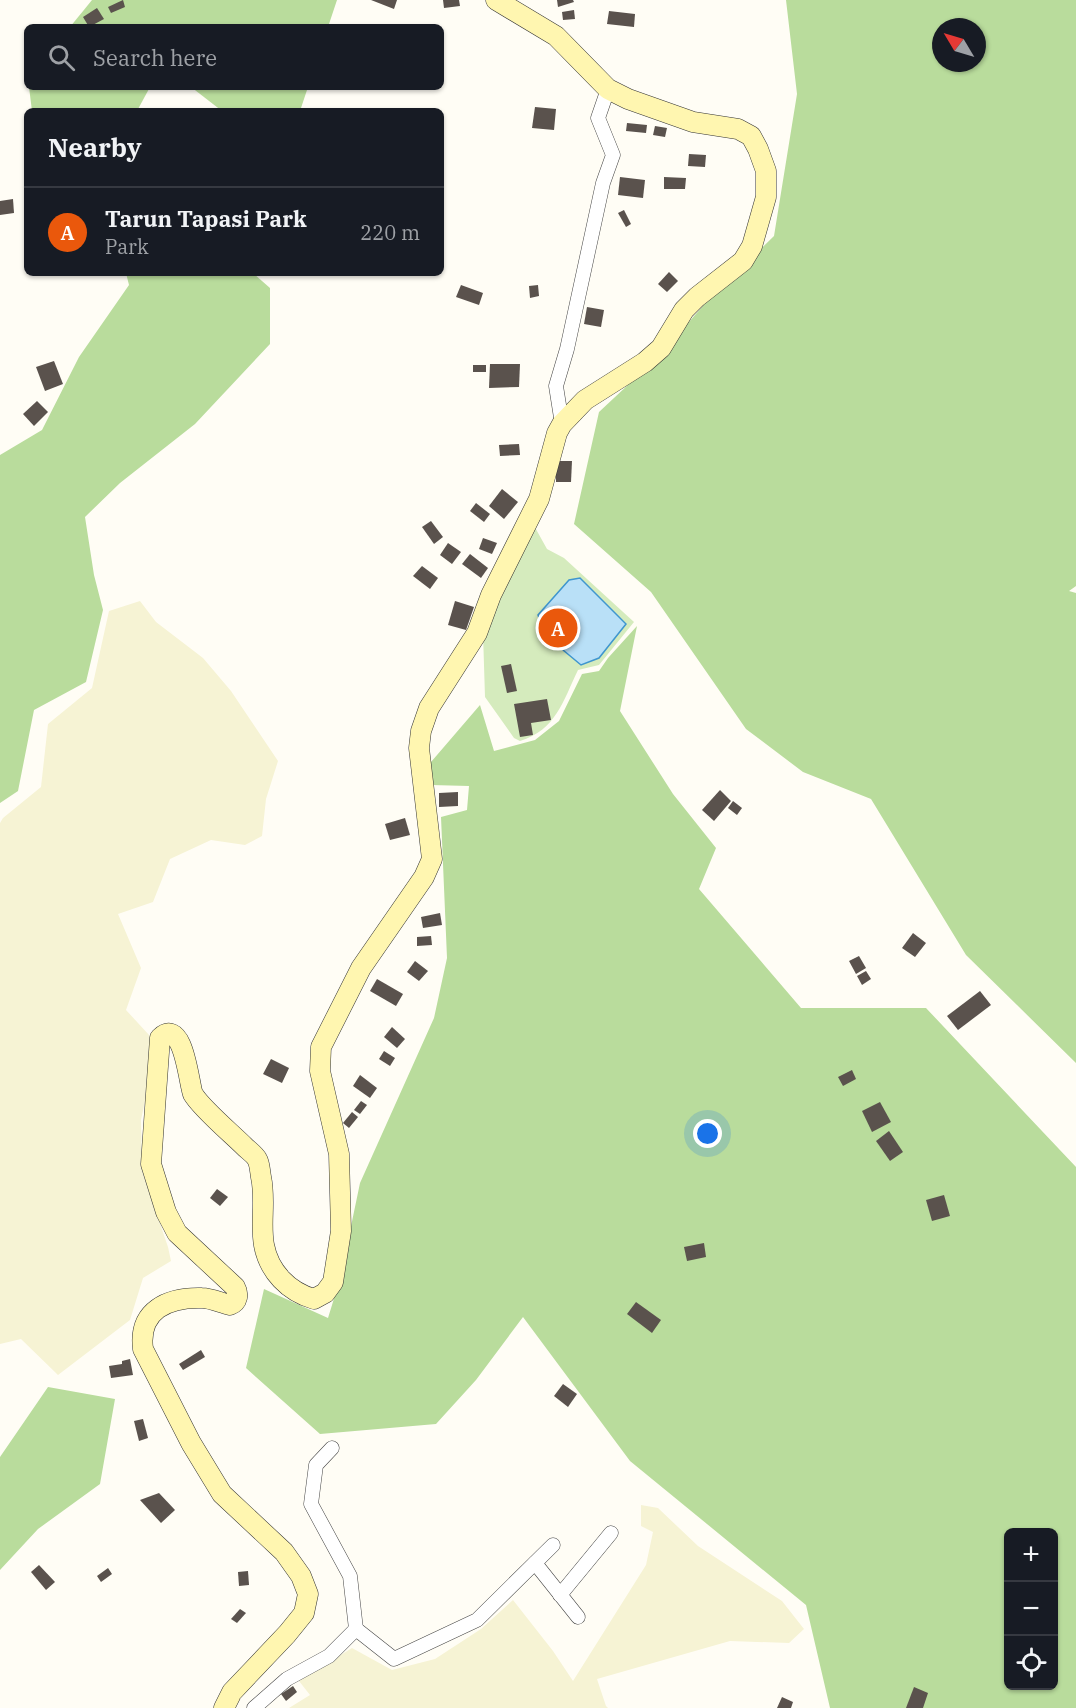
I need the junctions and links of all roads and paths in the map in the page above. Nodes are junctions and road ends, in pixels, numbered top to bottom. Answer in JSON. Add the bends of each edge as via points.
{"nodes":[{"id":1,"x":496,"y":0,"type":"edge"},
{"id":2,"x":608,"y":89,"type":"junction"},
{"id":3,"x":562,"y":424,"type":"junction"},
{"id":4,"x":332,"y":1448,"type":"dead end"},
{"id":5,"x":611,"y":1533,"type":"dead end"},
{"id":6,"x":553,"y":1545,"type":"dead end"},
{"id":7,"x":535,"y":1563,"type":"junction"},
{"id":8,"x":561,"y":1595,"type":"junction"},
{"id":9,"x":578,"y":1617,"type":"dead end"},
{"id":10,"x":356,"y":1629,"type":"junction"},
{"id":11,"x":224,"y":1708,"type":"edge"},
{"id":12,"x":254,"y":1708,"type":"edge"}],
"edges":[{"from":1,"to":2,"type":"main road","via":[[556,36]]},
{"from":2,"to":3,"type":"street","via":[[598,118],[613,155],[603,183],[556,386]]},
{"from":2,"to":3,"type":"main road","via":[[693,122],[738,129],[751,136],[766,171],[766,197],[752,246],[743,261],[684,310],[661,348],[585,400]]},
{"from":3,"to":11,"type":"main road","via":[[539,499],[491,595],[477,633],[429,708],[421,731],[419,748],[432,859],[424,877],[361,968],[321,1047],[320,1071],[339,1154],[341,1195],[333,1282],[325,1293],[314,1299],[302,1296],[274,1270],[264,1245],[264,1191],[257,1159],[193,1093],[186,1056],[178,1039],[163,1035],[159,1043],[151,1164],[177,1233],[235,1287],[237,1296],[230,1305],[203,1298],[169,1301],[153,1311],[145,1324],[143,1349],[222,1494],[284,1552],[308,1594],[304,1613],[232,1692]]},
{"from":4,"to":10,"type":"street","via":[[316,1465],[311,1504],[350,1576]]},
{"from":5,"to":8,"type":"street"},
{"from":6,"to":7,"type":"street"},
{"from":7,"to":8,"type":"street"},
{"from":7,"to":10,"type":"street","via":[[477,1620],[394,1659]]},
{"from":8,"to":9,"type":"street"},
{"from":10,"to":12,"type":"street","via":[[330,1656],[287,1679]]}]}
